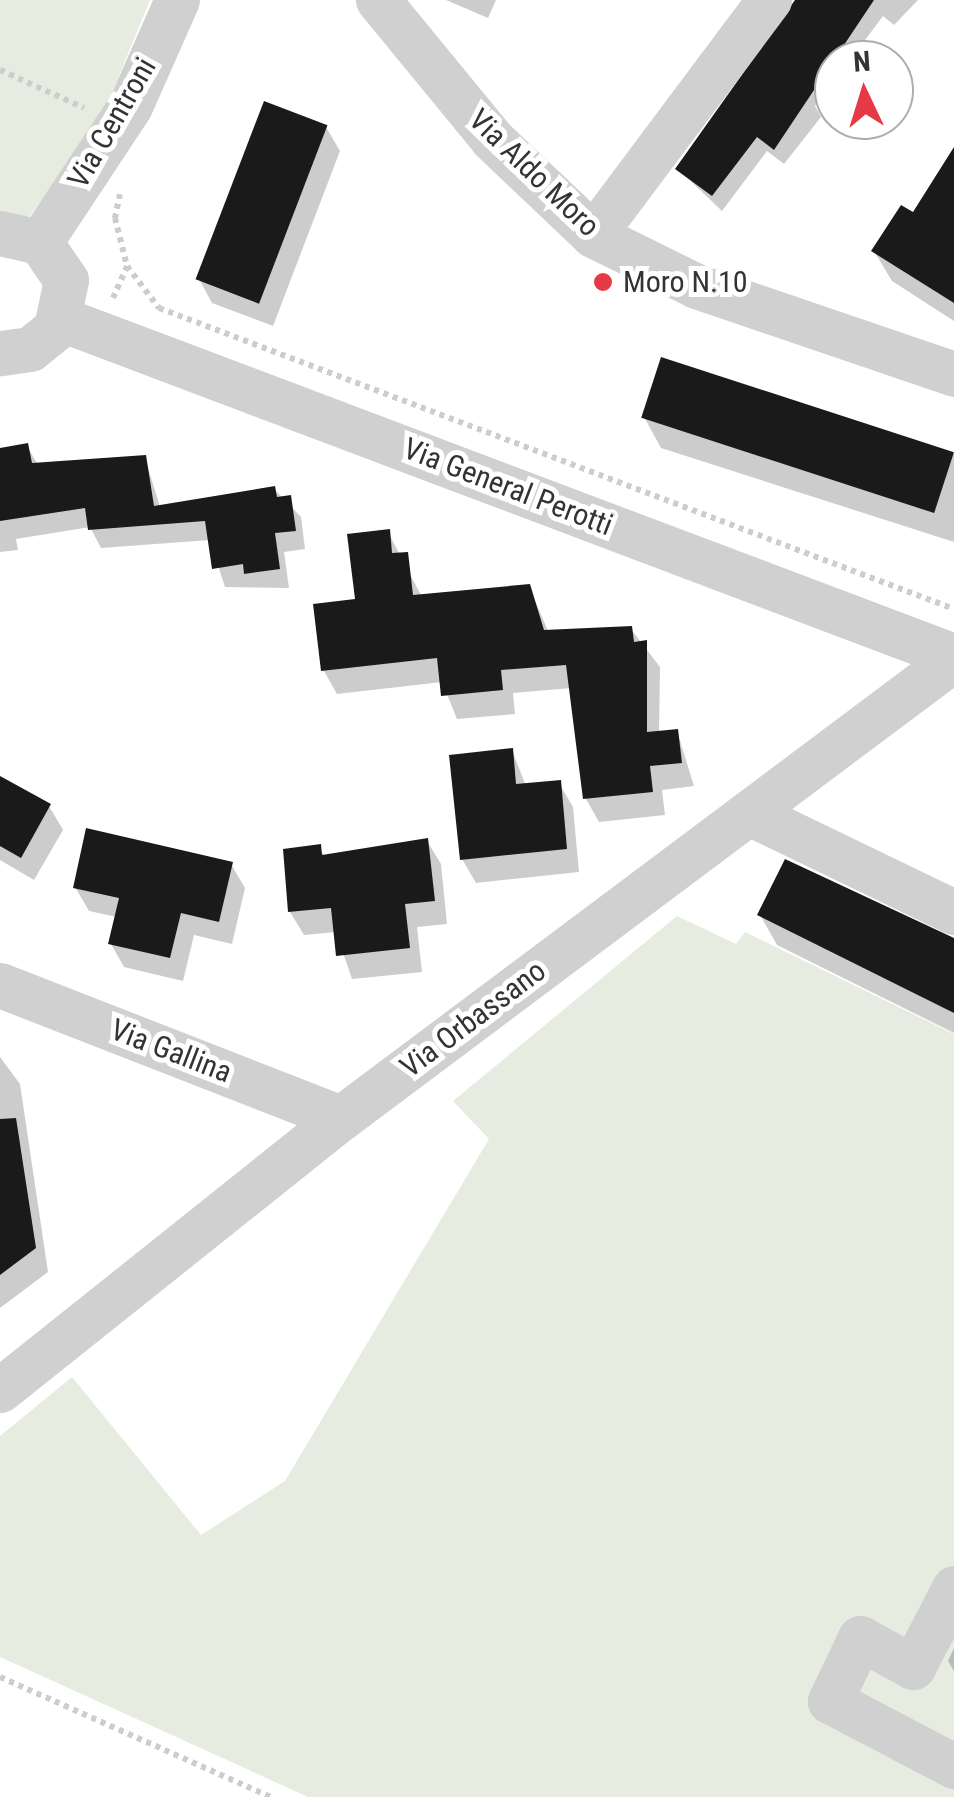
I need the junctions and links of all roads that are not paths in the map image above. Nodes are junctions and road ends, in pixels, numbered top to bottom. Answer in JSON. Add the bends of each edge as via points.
{"nodes":[{"id":1,"x":177,"y":0,"type":"edge"},
{"id":2,"x":378,"y":0,"type":"edge"},
{"id":3,"x":769,"y":0,"type":"edge"},
{"id":4,"x":593,"y":235,"type":"junction"},
{"id":5,"x":20,"y":238,"type":"edge"},
{"id":6,"x":80,"y":326,"type":"junction"},
{"id":7,"x":0,"y":354,"type":"edge"},
{"id":8,"x":954,"y":374,"type":"edge"},
{"id":9,"x":954,"y":657,"type":"edge"},
{"id":10,"x":748,"y":813,"type":"junction"},
{"id":11,"x":954,"y":912,"type":"edge"},
{"id":12,"x":0,"y":985,"type":"edge"},
{"id":13,"x":341,"y":1118,"type":"junction"},
{"id":14,"x":0,"y":1390,"type":"edge"},
{"id":15,"x":954,"y":1588,"type":"edge"},
{"id":16,"x":954,"y":1766,"type":"edge"}],
"edges":[{"from":1,"to":5,"type":"street","name":"Via Centroni","via":[[119,123]]},
{"from":2,"to":4,"type":"street","name":"Via Aldo Moro","via":[[492,139]]},
{"from":3,"to":4,"type":"street"},
{"from":4,"to":8,"type":"street","name":"Via Aldo Moro","via":[[696,286]]},
{"from":5,"to":6,"type":"street","name":"Via Centroni","via":[[66,280]]},
{"from":6,"to":7,"type":"street","via":[[30,349]]},
{"from":6,"to":9,"type":"street","name":"Via General Perotti"},
{"from":9,"to":10,"type":"street","name":"Via Orbassano"},
{"from":10,"to":11,"type":"street"},
{"from":10,"to":13,"type":"street","name":"Via Orbassano"},
{"from":12,"to":13,"type":"street","name":"Via Gallina"},
{"from":13,"to":14,"type":"street","name":"Via Orbassano"},
{"from":15,"to":16,"type":"street","via":[[914,1667],[860,1638],[830,1702]]}]}
